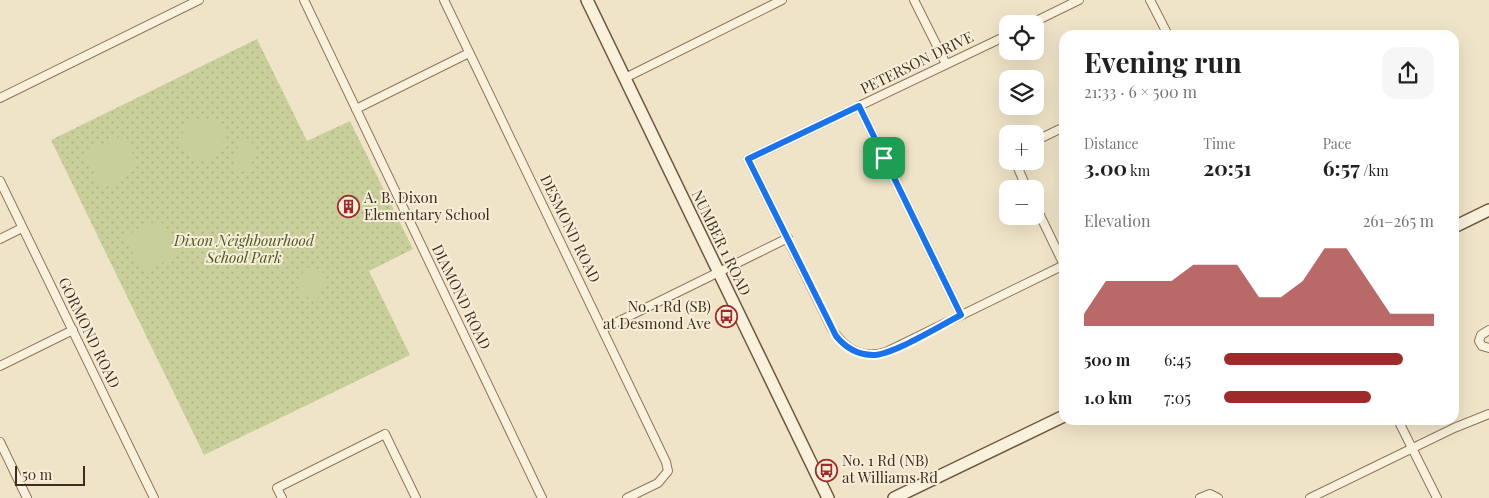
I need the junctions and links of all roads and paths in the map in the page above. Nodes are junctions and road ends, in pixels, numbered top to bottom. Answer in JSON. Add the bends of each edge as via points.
{"nodes":[{"id":1,"x":199,"y":0,"type":"edge"},
{"id":2,"x":304,"y":0,"type":"edge"},
{"id":3,"x":444,"y":0,"type":"edge"},
{"id":4,"x":587,"y":0,"type":"edge"},
{"id":5,"x":782,"y":0,"type":"edge"},
{"id":6,"x":914,"y":0,"type":"edge"},
{"id":7,"x":1079,"y":0,"type":"edge"},
{"id":8,"x":1150,"y":0,"type":"edge"},
{"id":9,"x":1044,"y":17,"type":"edge"},
{"id":10,"x":1165,"y":30,"type":"edge"},
{"id":11,"x":999,"y":38,"type":"edge"},
{"id":12,"x":469,"y":53,"type":"junction"},
{"id":13,"x":946,"y":64,"type":"junction"},
{"id":14,"x":624,"y":78,"type":"junction"},
{"id":15,"x":0,"y":98,"type":"edge"},
{"id":16,"x":859,"y":106,"type":"junction"},
{"id":17,"x":356,"y":109,"type":"junction"},
{"id":18,"x":1059,"y":129,"type":"edge"},
{"id":19,"x":1044,"y":136,"type":"edge"},
{"id":20,"x":0,"y":181,"type":"edge"},
{"id":21,"x":1489,"y":210,"type":"edge"},
{"id":22,"x":1044,"y":224,"type":"edge"},
{"id":23,"x":1459,"y":225,"type":"edge"},
{"id":24,"x":22,"y":228,"type":"junction"},
{"id":25,"x":788,"y":238,"type":"junction"},
{"id":26,"x":0,"y":239,"type":"edge"},
{"id":27,"x":1059,"y":255,"type":"edge"},
{"id":28,"x":1059,"y":267,"type":"edge"},
{"id":29,"x":719,"y":272,"type":"junction"},
{"id":30,"x":961,"y":315,"type":"junction"},
{"id":31,"x":603,"y":329,"type":"junction"},
{"id":32,"x":73,"y":330,"type":"junction"},
{"id":33,"x":1489,"y":330,"type":"edge"},
{"id":34,"x":1489,"y":348,"type":"edge"},
{"id":35,"x":0,"y":366,"type":"edge"},
{"id":36,"x":1489,"y":414,"type":"edge"},
{"id":37,"x":1059,"y":418,"type":"edge"},
{"id":38,"x":1400,"y":425,"type":"edge"},
{"id":39,"x":0,"y":442,"type":"edge"},
{"id":40,"x":1412,"y":449,"type":"junction"},
{"id":41,"x":27,"y":498,"type":"edge"},
{"id":42,"x":154,"y":498,"type":"edge"},
{"id":43,"x":282,"y":498,"type":"edge"},
{"id":44,"x":416,"y":498,"type":"edge"},
{"id":45,"x":542,"y":498,"type":"edge"},
{"id":46,"x":627,"y":498,"type":"edge"},
{"id":47,"x":828,"y":498,"type":"edge"},
{"id":48,"x":894,"y":498,"type":"edge"},
{"id":49,"x":1200,"y":498,"type":"edge"},
{"id":50,"x":1218,"y":498,"type":"edge"},
{"id":51,"x":1310,"y":498,"type":"edge"},
{"id":52,"x":1437,"y":498,"type":"edge"}],
"edges":[{"from":1,"to":15,"type":"street"},
{"from":2,"to":17,"type":"street","name":"DIAMOND ROAD"},
{"from":3,"to":12,"type":"street","name":"DESMOND ROAD"},
{"from":4,"to":14,"type":"main road","name":"NUMBER 1 ROAD"},
{"from":5,"to":14,"type":"street"},
{"from":6,"to":13,"type":"street"},
{"from":7,"to":9,"type":"street"},
{"from":8,"to":10,"type":"street"},
{"from":11,"to":13,"type":"street","name":"PETERSON DRIVE"},
{"from":12,"to":17,"type":"street"},
{"from":12,"to":31,"type":"street","name":"DESMOND ROAD"},
{"from":13,"to":16,"type":"street","name":"PETERSON DRIVE"},
{"from":14,"to":29,"type":"main road","name":"NUMBER 1 ROAD"},
{"from":16,"to":25,"type":"street","name":"PETERSON DRIVE","via":[[748,159]]},
{"from":16,"to":30,"type":"street"},
{"from":17,"to":45,"type":"street","name":"DIAMOND ROAD"},
{"from":18,"to":19,"type":"street"},
{"from":20,"to":24,"type":"street","name":"GORMOND ROAD"},
{"from":21,"to":23,"type":"main road"},
{"from":22,"to":27,"type":"street"},
{"from":24,"to":26,"type":"street"},
{"from":24,"to":32,"type":"street","name":"GORMOND ROAD"},
{"from":25,"to":29,"type":"street"},
{"from":25,"to":30,"type":"street","name":"PETERSON DRIVE","via":[[836,336],[843,344],[862,354],[886,352]]},
{"from":28,"to":30,"type":"street"},
{"from":29,"to":31,"type":"street"},
{"from":29,"to":47,"type":"main road","name":"NUMBER 1 ROAD"},
{"from":31,"to":46,"type":"street","name":"DESMOND ROAD","via":[[668,471],[658,483]]},
{"from":32,"to":35,"type":"street"},
{"from":32,"to":42,"type":"street","name":"GORMOND ROAD"},
{"from":33,"to":34,"type":"street","via":[[1480,335],[1479,341]]},
{"from":36,"to":40,"type":"street"},
{"from":37,"to":48,"type":"main road"},
{"from":38,"to":40,"type":"street"},
{"from":39,"to":41,"type":"street"},
{"from":40,"to":51,"type":"street"},
{"from":40,"to":52,"type":"street"},
{"from":43,"to":44,"type":"street","via":[[277,488],[385,434]]},
{"from":49,"to":50,"type":"street","via":[[1210,494]]}]}
